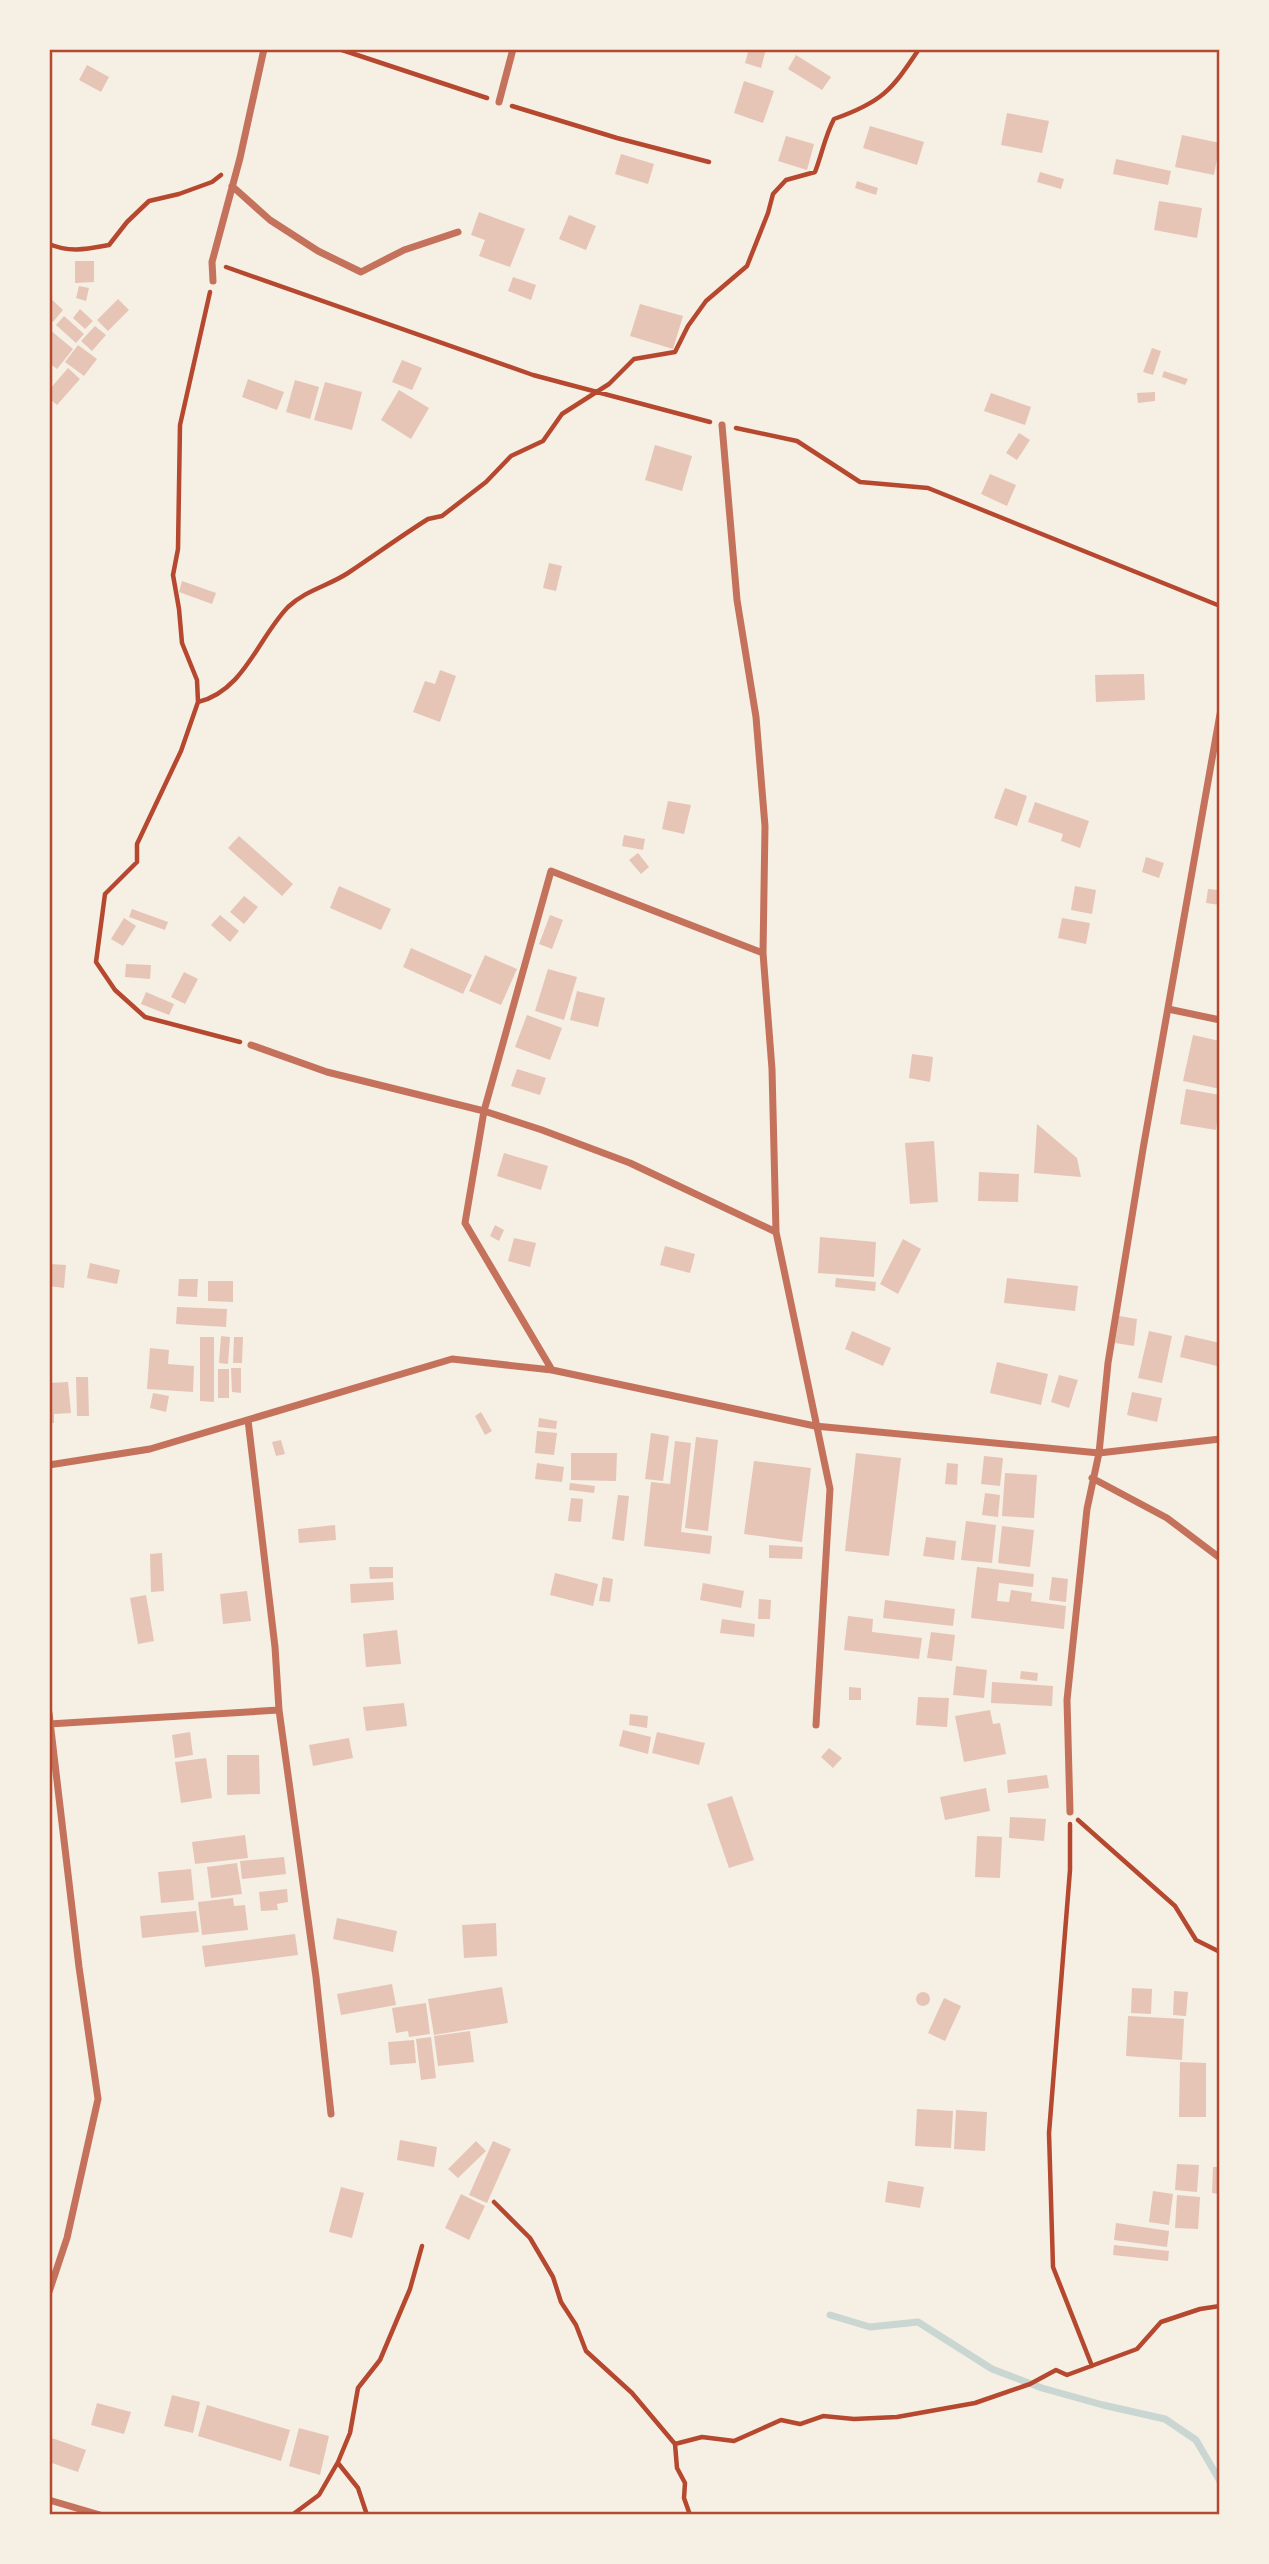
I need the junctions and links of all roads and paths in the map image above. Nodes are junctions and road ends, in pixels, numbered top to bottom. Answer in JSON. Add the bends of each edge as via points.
{"nodes":[{"id":1,"x":264,"y":49,"type":"edge"},
{"id":2,"x":339,"y":49,"type":"edge"},
{"id":3,"x":513,"y":49,"type":"edge"},
{"id":4,"x":919,"y":49,"type":"edge"},
{"id":5,"x":499,"y":102,"type":"junction"},
{"id":6,"x":240,"y":158,"type":"junction"},
{"id":7,"x":709,"y":162,"type":"dead end"},
{"id":8,"x":232,"y":186,"type":"junction"},
{"id":9,"x":458,"y":232,"type":"dead end"},
{"id":10,"x":49,"y":244,"type":"edge"},
{"id":11,"x":213,"y":281,"type":"joint"},
{"id":12,"x":722,"y":425,"type":"dead end"},
{"id":13,"x":198,"y":702,"type":"junction"},
{"id":14,"x":1220,"y":714,"type":"edge"},
{"id":15,"x":763,"y":953,"type":"junction"},
{"id":16,"x":1168,"y":1009,"type":"junction"},
{"id":17,"x":1220,"y":1020,"type":"edge"},
{"id":18,"x":251,"y":1045,"type":"joint"},
{"id":19,"x":484,"y":1111,"type":"junction"},
{"id":20,"x":776,"y":1232,"type":"junction"},
{"id":21,"x":552,"y":1370,"type":"junction"},
{"id":22,"x":248,"y":1420,"type":"junction"},
{"id":23,"x":815,"y":1426,"type":"junction"},
{"id":24,"x":1220,"y":1439,"type":"edge"},
{"id":25,"x":1098,"y":1453,"type":"junction"},
{"id":26,"x":49,"y":1465,"type":"edge"},
{"id":27,"x":1092,"y":1478,"type":"junction"},
{"id":28,"x":1220,"y":1558,"type":"edge"},
{"id":29,"x":279,"y":1710,"type":"junction"},
{"id":30,"x":49,"y":1713,"type":"edge"},
{"id":31,"x":50,"y":1724,"type":"edge"},
{"id":32,"x":817,"y":1725,"type":"dead end"},
{"id":33,"x":1070,"y":1812,"type":"junction"},
{"id":34,"x":1220,"y":1952,"type":"edge"},
{"id":35,"x":331,"y":2114,"type":"dead end"},
{"id":36,"x":494,"y":2202,"type":"dead end"},
{"id":37,"x":422,"y":2246,"type":"dead end"},
{"id":38,"x":49,"y":2292,"type":"edge"},
{"id":39,"x":1220,"y":2306,"type":"edge"},
{"id":40,"x":1093,"y":2366,"type":"junction"},
{"id":41,"x":675,"y":2444,"type":"junction"},
{"id":42,"x":338,"y":2462,"type":"junction"},
{"id":43,"x":49,"y":2500,"type":"edge"},
{"id":44,"x":100,"y":2515,"type":"edge"},
{"id":45,"x":292,"y":2515,"type":"edge"},
{"id":46,"x":367,"y":2515,"type":"edge"},
{"id":47,"x":690,"y":2515,"type":"edge"}],
"edges":[{"from":1,"to":6,"type":"street"},
{"from":2,"to":5,"type":"path"},
{"from":3,"to":5,"type":"street"},
{"from":4,"to":13,"type":"path","via":[[883,97],[834,119],[814,172],[786,180],[773,194],[747,266],[706,301],[675,352],[634,359],[609,383],[562,414],[543,441],[511,456],[442,516],[428,519],[346,574],[306,592],[287,609],[250,663],[212,699]]},
{"from":5,"to":7,"type":"path"},
{"from":6,"to":8,"type":"street"},
{"from":6,"to":10,"type":"path","via":[[212,182],[149,201],[109,245],[80,251]]},
{"from":8,"to":9,"type":"street","via":[[270,220],[361,272],[404,250]]},
{"from":8,"to":11,"type":"street","via":[[212,262]]},
{"from":11,"to":13,"type":"path","via":[[180,425],[178,549],[173,575],[182,643],[197,680]]},
{"from":12,"to":15,"type":"street","via":[[737,600],[757,731],[765,827]]},
{"from":13,"to":18,"type":"path","via":[[181,751],[137,844],[137,862],[105,894],[96,962],[115,990],[145,1017]]},
{"from":14,"to":16,"type":"street"},
{"from":15,"to":19,"type":"street","via":[[551,871]]},
{"from":15,"to":20,"type":"street","via":[[772,1069]]},
{"from":16,"to":17,"type":"street"},
{"from":16,"to":25,"type":"street","via":[[1108,1363]]},
{"from":18,"to":19,"type":"street","via":[[327,1072]]},
{"from":19,"to":20,"type":"street","via":[[630,1163]]},
{"from":19,"to":21,"type":"street","via":[[465,1223]]},
{"from":20,"to":23,"type":"street"},
{"from":21,"to":22,"type":"street","via":[[452,1359]]},
{"from":21,"to":23,"type":"street"},
{"from":22,"to":26,"type":"street","via":[[150,1449]]},
{"from":22,"to":29,"type":"street"},
{"from":23,"to":25,"type":"street"},
{"from":23,"to":32,"type":"street","via":[[831,1489]]},
{"from":24,"to":25,"type":"street"},
{"from":25,"to":27,"type":"street"},
{"from":27,"to":28,"type":"street","via":[[1167,1518]]},
{"from":27,"to":33,"type":"street","via":[[1067,1700]]},
{"from":29,"to":31,"type":"street"},
{"from":29,"to":35,"type":"street"},
{"from":30,"to":31,"type":"street"},
{"from":31,"to":38,"type":"street","via":[[98,2099],[67,2238]]},
{"from":33,"to":34,"type":"path","via":[[1175,1906],[1196,1940]]},
{"from":33,"to":40,"type":"path","via":[[1070,1870],[1049,2133],[1054,2267]]},
{"from":36,"to":41,"type":"path","via":[[530,2238],[586,2351],[632,2393]]},
{"from":37,"to":42,"type":"path","via":[[411,2289],[380,2360],[358,2388],[350,2433]]},
{"from":39,"to":40,"type":"path","via":[[1161,2322],[1137,2349]]},
{"from":40,"to":41,"type":"path","via":[[1067,2375],[1056,2370],[1030,2384],[964,2405],[897,2417],[823,2416],[800,2424],[781,2420],[734,2441],[702,2437]]},
{"from":41,"to":47,"type":"path"},
{"from":42,"to":45,"type":"path","via":[[320,2495]]},
{"from":42,"to":46,"type":"path","via":[[358,2488]]},
{"from":43,"to":44,"type":"street"}]}
